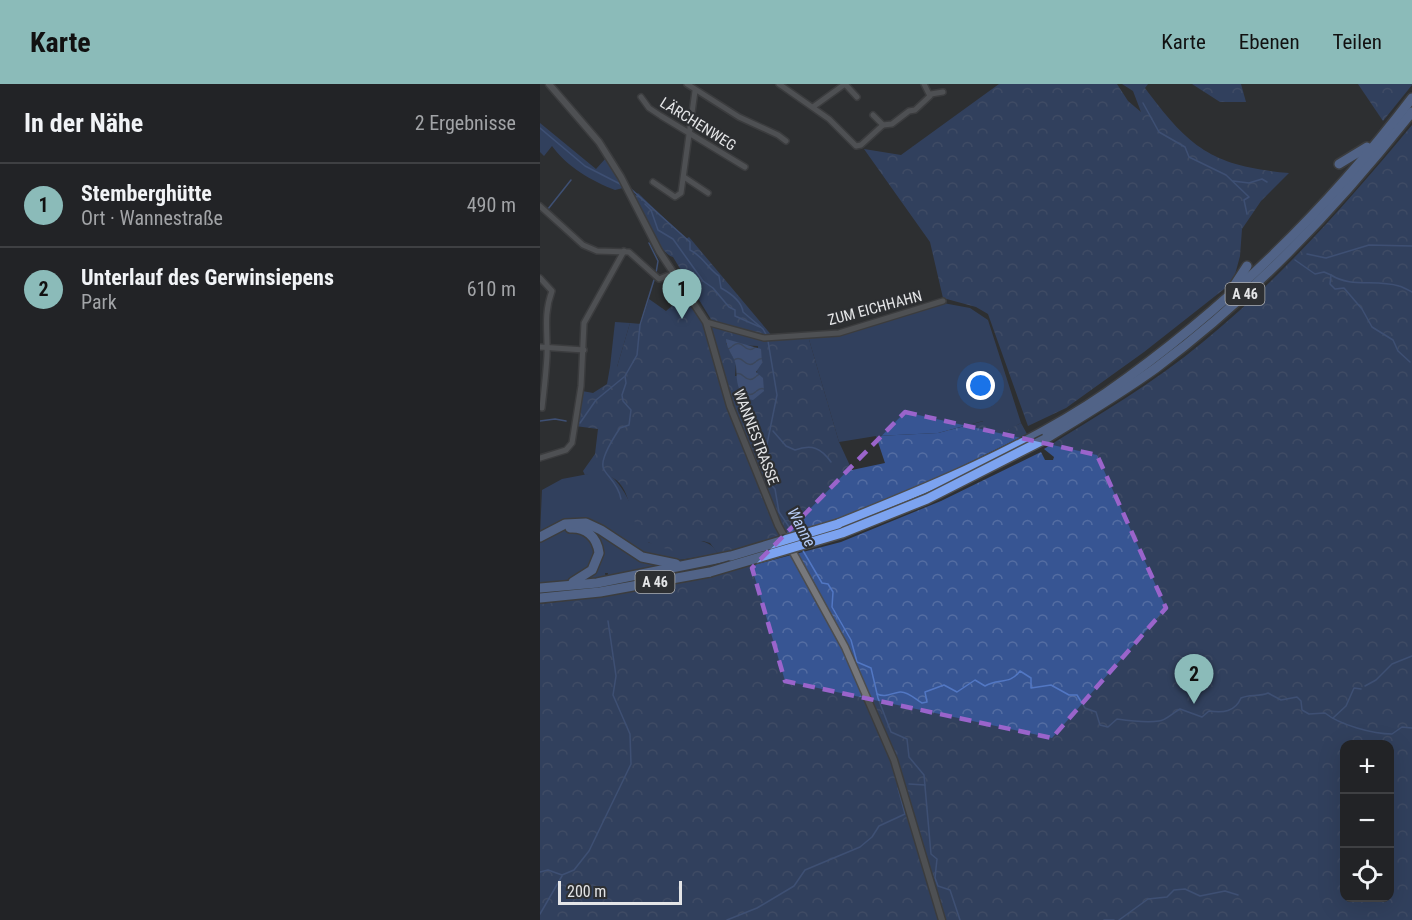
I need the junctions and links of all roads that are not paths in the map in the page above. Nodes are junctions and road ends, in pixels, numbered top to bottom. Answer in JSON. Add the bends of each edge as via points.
{"nodes":[{"id":1,"x":549,"y":84,"type":"edge"},
{"id":2,"x":687,"y":84,"type":"edge"},
{"id":3,"x":779,"y":84,"type":"edge"},
{"id":4,"x":924,"y":84,"type":"edge"},
{"id":5,"x":695,"y":91,"type":"junction"},
{"id":6,"x":943,"y":92,"type":"dead end"},
{"id":7,"x":931,"y":94,"type":"junction"},
{"id":8,"x":641,"y":97,"type":"dead end"},
{"id":9,"x":857,"y":97,"type":"dead end"},
{"id":10,"x":1412,"y":98,"type":"edge"},
{"id":11,"x":813,"y":107,"type":"junction"},
{"id":12,"x":1412,"y":112,"type":"edge"},
{"id":13,"x":873,"y":115,"type":"dead end"},
{"id":14,"x":883,"y":125,"type":"junction"},
{"id":15,"x":1387,"y":130,"type":"junction"},
{"id":16,"x":689,"y":133,"type":"junction"},
{"id":17,"x":786,"y":141,"type":"dead end"},
{"id":18,"x":1339,"y":164,"type":"dead end"},
{"id":19,"x":745,"y":166,"type":"dead end"},
{"id":20,"x":684,"y":177,"type":"junction"},
{"id":21,"x":653,"y":182,"type":"dead end"},
{"id":22,"x":708,"y":193,"type":"dead end"},
{"id":23,"x":540,"y":206,"type":"edge"},
{"id":24,"x":624,"y":251,"type":"junction"},
{"id":25,"x":1247,"y":266,"type":"dead end"},
{"id":26,"x":674,"y":273,"type":"junction"},
{"id":27,"x":540,"y":278,"type":"edge"},
{"id":28,"x":944,"y":300,"type":"dead end"},
{"id":29,"x":1202,"y":320,"type":"junction"},
{"id":30,"x":706,"y":322,"type":"junction"},
{"id":31,"x":543,"y":347,"type":"edge"},
{"id":32,"x":584,"y":350,"type":"junction"},
{"id":33,"x":542,"y":408,"type":"dead end"},
{"id":34,"x":1043,"y":435,"type":"junction"},
{"id":35,"x":540,"y":458,"type":"edge"},
{"id":36,"x":540,"y":538,"type":"edge"},
{"id":37,"x":708,"y":562,"type":"junction"},
{"id":38,"x":540,"y":588,"type":"edge"},
{"id":39,"x":540,"y":598,"type":"edge"},
{"id":40,"x":942,"y":920,"type":"edge"}],
"edges":[{"from":1,"to":26,"type":"street","name":"WANNESTRASSE","via":[[595,136]]},
{"from":2,"to":5,"type":"street"},
{"from":3,"to":11,"type":"street"},
{"from":4,"to":7,"type":"street"},
{"from":5,"to":16,"type":"street"},
{"from":5,"to":17,"type":"street"},
{"from":6,"to":7,"type":"street"},
{"from":7,"to":14,"type":"street","via":[[916,109],[892,124]]},
{"from":8,"to":16,"type":"street","name":"LÄRCHENWEG","via":[[649,108]]},
{"from":9,"to":11,"type":"street","via":[[845,84]]},
{"from":10,"to":15,"type":"highway","number":"A 46"},
{"from":11,"to":14,"type":"street","via":[[856,146]]},
{"from":12,"to":34,"type":"highway","number":"A 46","via":[[1336,203],[1247,291],[1157,367],[1110,400]]},
{"from":13,"to":14,"type":"street"},
{"from":15,"to":18,"type":"highway"},
{"from":15,"to":29,"type":"highway","number":"A 46","via":[[1279,250]]},
{"from":16,"to":19,"type":"street","name":"LÄRCHENWEG"},
{"from":16,"to":20,"type":"street"},
{"from":20,"to":21,"type":"street","via":[[677,197]]},
{"from":20,"to":22,"type":"street"},
{"from":23,"to":24,"type":"street","via":[[589,249]]},
{"from":24,"to":26,"type":"street","via":[[636,257],[657,279]]},
{"from":24,"to":32,"type":"street","via":[[586,318]]},
{"from":25,"to":29,"type":"highway","via":[[1235,286]]},
{"from":26,"to":30,"type":"street","name":"WANNESTRASSE"},
{"from":27,"to":31,"type":"street","via":[[552,291]]},
{"from":28,"to":30,"type":"street","name":"ZUM EICHHAHN","via":[[839,333],[767,338]]},
{"from":29,"to":34,"type":"highway","number":"A 46","via":[[1105,394]]},
{"from":30,"to":40,"type":"street","name":"WANNESTRASSE","via":[[730,406],[778,525],[829,615],[894,760]]},
{"from":31,"to":32,"type":"street"},
{"from":31,"to":33,"type":"street"},
{"from":32,"to":35,"type":"street","via":[[572,443],[566,450]]},
{"from":34,"to":37,"type":"highway","number":"A 46","bridge":true,"via":[[859,516]]},
{"from":34,"to":39,"type":"highway","number":"A 46","bridge":true,"via":[[927,499],[802,547],[710,572],[600,592]]},
{"from":36,"to":37,"type":"highway","via":[[565,524],[580,522],[596,527],[627,550],[650,560],[673,564]]},
{"from":36,"to":38,"type":"highway","via":[[562,529],[580,529],[593,538],[598,553],[595,567],[586,576]]},
{"from":37,"to":38,"type":"highway","number":"A 46","via":[[597,583]]}]}
